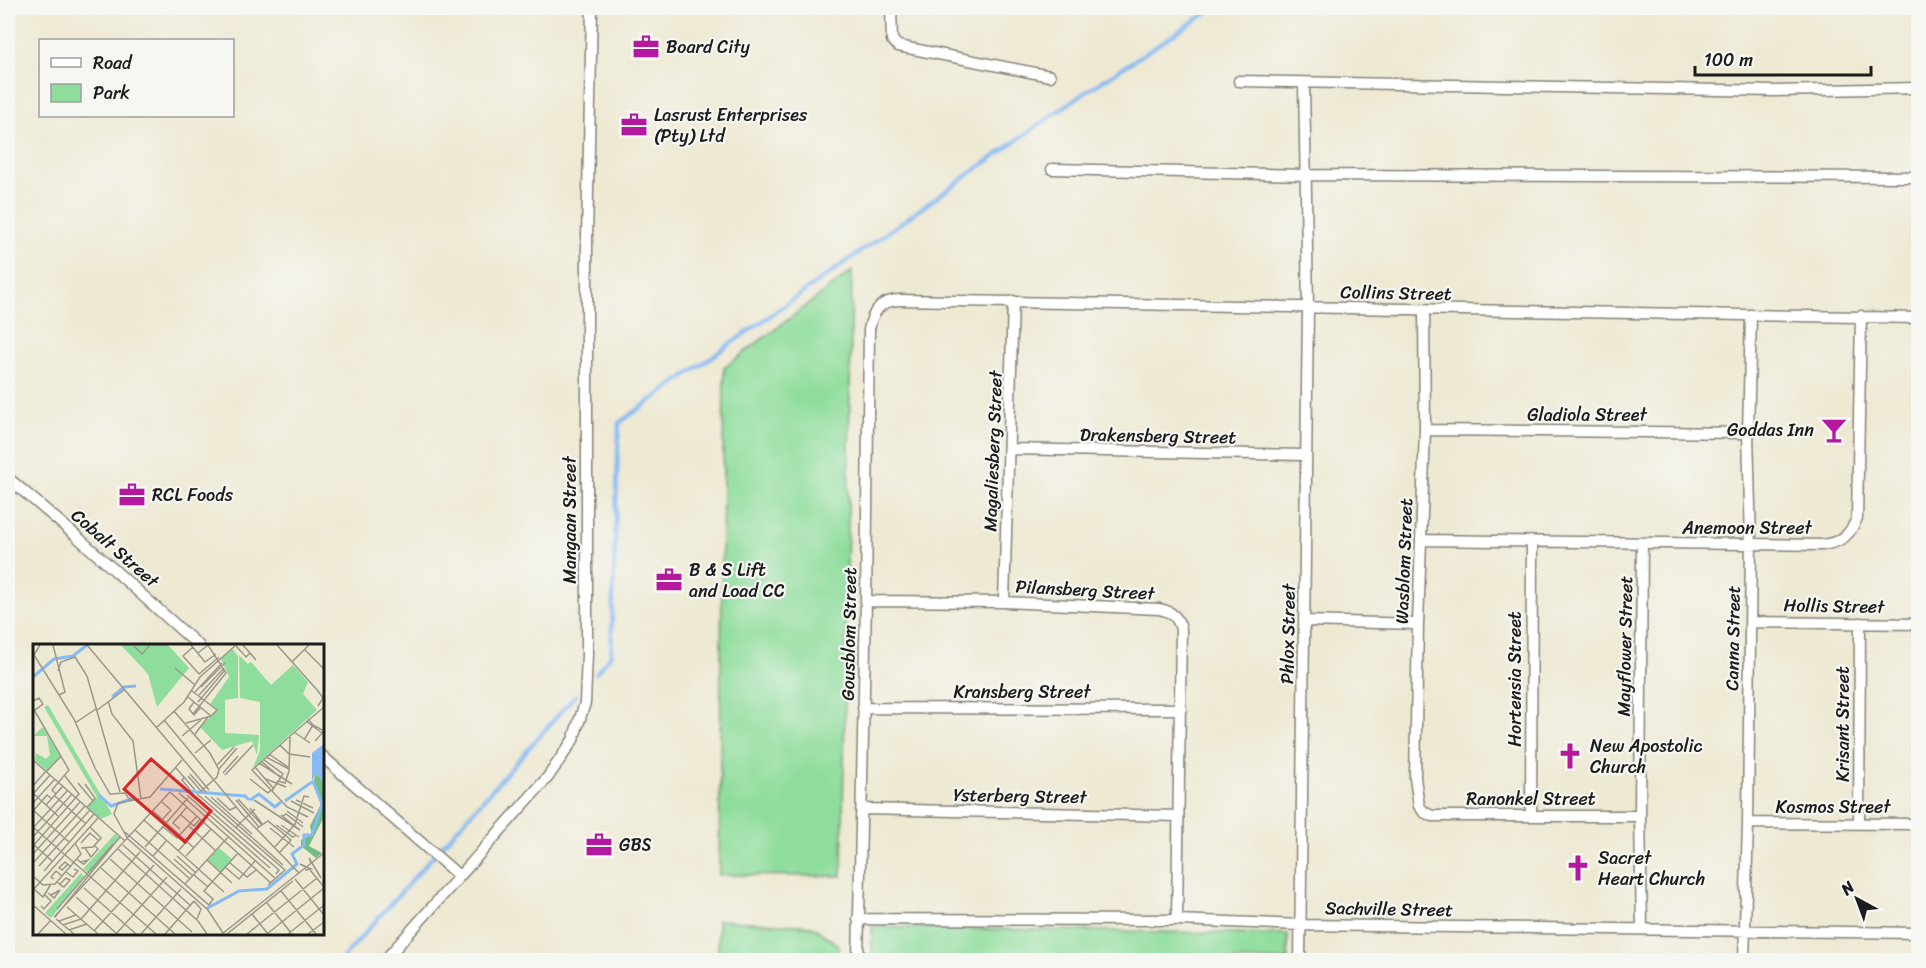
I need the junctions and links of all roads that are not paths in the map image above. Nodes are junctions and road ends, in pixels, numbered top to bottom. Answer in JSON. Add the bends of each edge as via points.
{"nodes":[{"id":1,"x":592,"y":8,"type":"edge"},
{"id":2,"x":891,"y":8,"type":"edge"},
{"id":3,"x":1050,"y":76,"type":"dead end"},
{"id":4,"x":1239,"y":81,"type":"dead end"},
{"id":5,"x":1304,"y":83,"type":"junction"},
{"id":6,"x":1918,"y":88,"type":"edge"},
{"id":7,"x":1052,"y":169,"type":"dead end"},
{"id":8,"x":1306,"y":175,"type":"junction"},
{"id":9,"x":1918,"y":177,"type":"edge"},
{"id":10,"x":1013,"y":301,"type":"junction"},
{"id":11,"x":1308,"y":308,"type":"junction"},
{"id":12,"x":876,"y":309,"type":"joint"},
{"id":13,"x":1424,"y":310,"type":"junction"},
{"id":14,"x":1751,"y":315,"type":"junction"},
{"id":15,"x":1861,"y":316,"type":"junction"},
{"id":16,"x":1918,"y":318,"type":"edge"},
{"id":17,"x":1425,"y":430,"type":"junction"},
{"id":18,"x":1748,"y":433,"type":"junction"},
{"id":19,"x":1010,"y":449,"type":"junction"},
{"id":20,"x":1305,"y":455,"type":"junction"},
{"id":21,"x":8,"y":478,"type":"edge"},
{"id":22,"x":1422,"y":540,"type":"junction"},
{"id":23,"x":1532,"y":542,"type":"junction"},
{"id":24,"x":1750,"y":543,"type":"junction"},
{"id":25,"x":1642,"y":544,"type":"junction"},
{"id":26,"x":866,"y":602,"type":"junction"},
{"id":27,"x":1004,"y":602,"type":"junction"},
{"id":28,"x":1305,"y":621,"type":"junction"},
{"id":29,"x":1750,"y":622,"type":"junction"},
{"id":30,"x":1860,"y":623,"type":"junction"},
{"id":31,"x":1418,"y":624,"type":"junction"},
{"id":32,"x":1918,"y":624,"type":"edge"},
{"id":33,"x":198,"y":644,"type":"edge"},
{"id":34,"x":863,"y":708,"type":"junction"},
{"id":35,"x":1181,"y":710,"type":"junction"},
{"id":36,"x":324,"y":758,"type":"edge"},
{"id":37,"x":862,"y":809,"type":"junction"},
{"id":38,"x":1424,"y":812,"type":"joint"},
{"id":39,"x":1531,"y":815,"type":"junction"},
{"id":40,"x":1178,"y":816,"type":"junction"},
{"id":41,"x":1640,"y":816,"type":"junction"},
{"id":42,"x":1748,"y":824,"type":"junction"},
{"id":43,"x":1859,"y":824,"type":"junction"},
{"id":44,"x":1918,"y":824,"type":"edge"},
{"id":45,"x":459,"y":876,"type":"junction"},
{"id":46,"x":858,"y":919,"type":"junction"},
{"id":47,"x":1177,"y":920,"type":"junction"},
{"id":48,"x":1300,"y":925,"type":"junction"},
{"id":49,"x":1642,"y":929,"type":"junction"},
{"id":50,"x":1744,"y":931,"type":"junction"},
{"id":51,"x":1918,"y":933,"type":"edge"},
{"id":52,"x":385,"y":960,"type":"edge"},
{"id":53,"x":858,"y":960,"type":"edge"},
{"id":54,"x":1300,"y":960,"type":"edge"},
{"id":55,"x":1744,"y":960,"type":"edge"}],
"edges":[{"from":1,"to":45,"type":"street","name":"Mangaan Street","via":[[585,703],[573,740],[548,777]]},
{"from":2,"to":3,"type":"street","via":[[892,39],[898,46]]},
{"from":4,"to":5,"type":"street"},
{"from":5,"to":6,"type":"street","via":[[1776,91]]},
{"from":5,"to":8,"type":"street","name":"Phlox Street"},
{"from":7,"to":8,"type":"street"},
{"from":8,"to":9,"type":"street"},
{"from":8,"to":11,"type":"street","name":"Phlox Street"},
{"from":10,"to":11,"type":"street","name":"Collins Street"},
{"from":10,"to":12,"type":"street","name":"Collins Street","via":[[893,300]]},
{"from":10,"to":19,"type":"street","name":"Magaliesberg Street"},
{"from":11,"to":13,"type":"street","name":"Collins Street"},
{"from":11,"to":20,"type":"street","name":"Phlox Street"},
{"from":12,"to":26,"type":"street","name":"Gousblom Street","via":[[869,330]]},
{"from":13,"to":14,"type":"street","name":"Collins Street"},
{"from":13,"to":17,"type":"street","name":"Wasblom Street"},
{"from":14,"to":15,"type":"street","name":"Collins Street"},
{"from":14,"to":18,"type":"street","name":"Canna Street"},
{"from":15,"to":16,"type":"street","name":"Collins Street"},
{"from":15,"to":24,"type":"street","name":"Anemoon Street","via":[[1857,518],[1852,529],[1845,538],[1822,545]]},
{"from":17,"to":18,"type":"street","name":"Gladiola Street"},
{"from":17,"to":22,"type":"street","name":"Wasblom Street"},
{"from":18,"to":24,"type":"street","name":"Canna Street"},
{"from":19,"to":20,"type":"street","name":"Drakensberg Street"},
{"from":19,"to":27,"type":"street","name":"Magaliesberg Street"},
{"from":20,"to":28,"type":"street","name":"Phlox Street"},
{"from":21,"to":33,"type":"street","name":"Cobalt Street"},
{"from":22,"to":23,"type":"street","name":"Anemoon Street"},
{"from":22,"to":31,"type":"street","name":"Wasblom Street"},
{"from":23,"to":25,"type":"street","name":"Anemoon Street"},
{"from":23,"to":39,"type":"street","name":"Hortensia Street"},
{"from":24,"to":25,"type":"street","name":"Anemoon Street"},
{"from":24,"to":29,"type":"street","name":"Canna Street"},
{"from":25,"to":41,"type":"street","name":"Mayflower Street"},
{"from":26,"to":27,"type":"street","name":"Pilansberg Street"},
{"from":26,"to":34,"type":"street","name":"Gousblom Street"},
{"from":27,"to":35,"type":"street","name":"Pilansberg Street","via":[[1167,610],[1179,621],[1181,629]]},
{"from":28,"to":31,"type":"street"},
{"from":28,"to":48,"type":"street","name":"Phlox Street"},
{"from":29,"to":30,"type":"street","name":"Hollis Street"},
{"from":29,"to":42,"type":"street","name":"Canna Street"},
{"from":30,"to":32,"type":"street","name":"Hollis Street"},
{"from":30,"to":43,"type":"street","name":"Krisant Street"},
{"from":31,"to":38,"type":"street","name":"Wasblom Street","via":[[1415,778],[1419,806]]},
{"from":34,"to":35,"type":"street","name":"Kransberg Street"},
{"from":34,"to":37,"type":"street","name":"Gousblom Street"},
{"from":35,"to":40,"type":"street","name":"Pilansberg Street"},
{"from":36,"to":45,"type":"street"},
{"from":37,"to":40,"type":"street","name":"Ysterberg Street"},
{"from":37,"to":46,"type":"street","name":"Gousblom Street"},
{"from":38,"to":39,"type":"street","name":"Ranonkel Street","via":[[1432,816]]},
{"from":39,"to":41,"type":"street","name":"Ranonkel Street"},
{"from":40,"to":47,"type":"street","name":"Pilansberg Street"},
{"from":41,"to":49,"type":"street","name":"Mayflower Street"},
{"from":42,"to":43,"type":"street","name":"Kosmos Street"},
{"from":42,"to":50,"type":"street","name":"Canna Street"},
{"from":43,"to":44,"type":"street","name":"Kosmos Street"},
{"from":45,"to":52,"type":"street","name":"Mangaan Street"},
{"from":46,"to":47,"type":"street","name":"Sachville Street"},
{"from":46,"to":53,"type":"street","name":"Gousblom Street"},
{"from":47,"to":48,"type":"street","name":"Sachville Street"},
{"from":48,"to":49,"type":"street","name":"Sachville Street"},
{"from":48,"to":54,"type":"street","name":"Phlox Street"},
{"from":49,"to":50,"type":"street","name":"Sachville Street"},
{"from":50,"to":51,"type":"street","name":"Sachville Street"},
{"from":50,"to":55,"type":"street","name":"Canna Street"}]}
